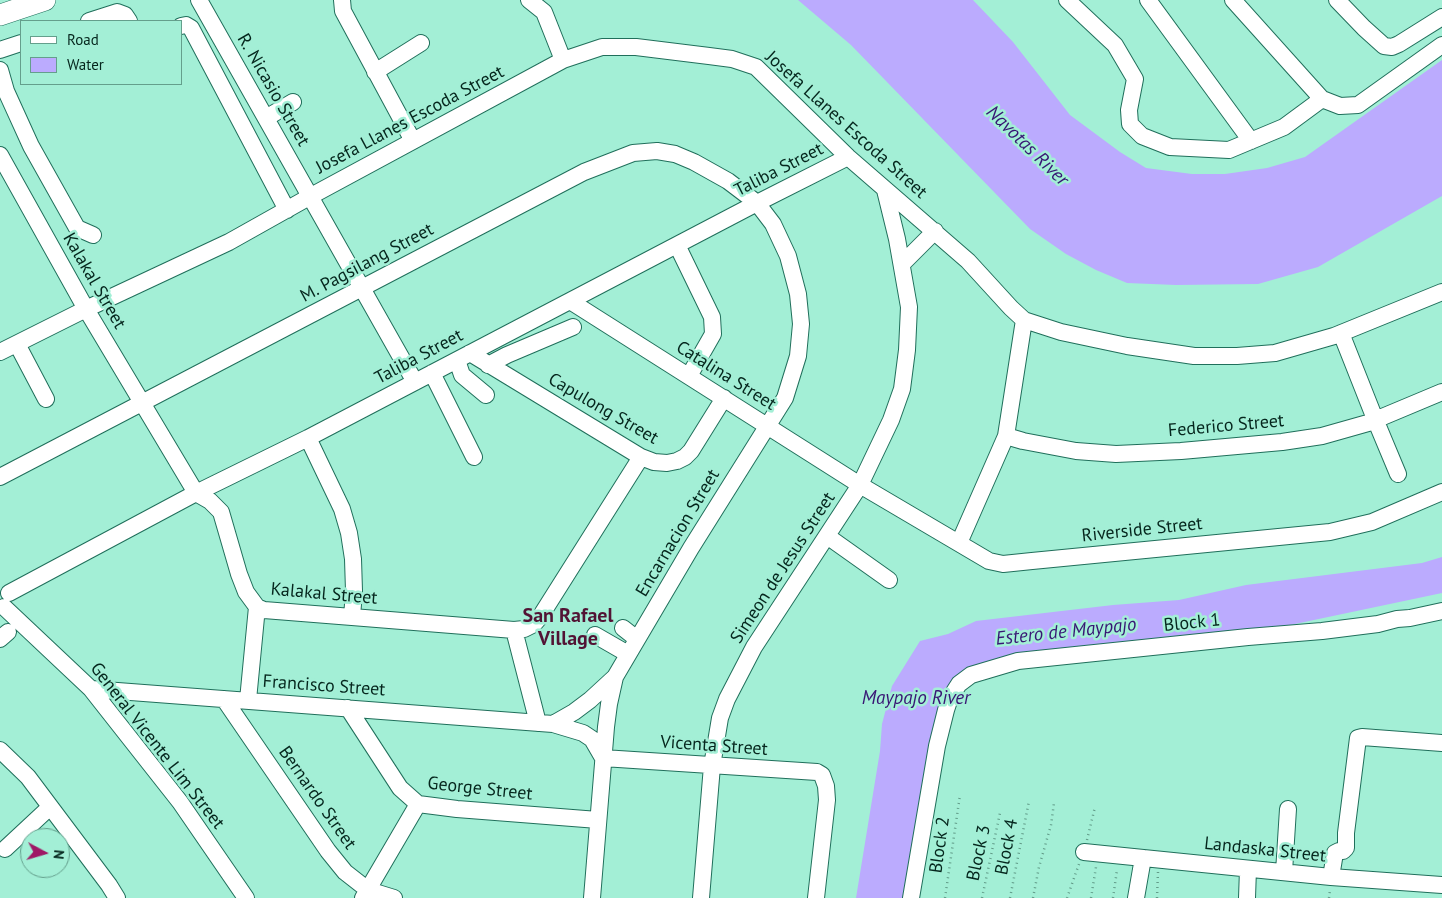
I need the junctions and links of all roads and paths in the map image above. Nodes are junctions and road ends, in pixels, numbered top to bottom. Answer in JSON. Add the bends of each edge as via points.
{"nodes":[{"id":1,"x":45,"y":0,"type":"edge"},
{"id":2,"x":199,"y":0,"type":"edge"},
{"id":3,"x":342,"y":0,"type":"edge"},
{"id":4,"x":529,"y":0,"type":"edge"},
{"id":5,"x":1067,"y":0,"type":"edge"},
{"id":6,"x":1148,"y":0,"type":"edge"},
{"id":7,"x":1233,"y":0,"type":"edge"},
{"id":8,"x":1338,"y":0,"type":"edge"},
{"id":9,"x":0,"y":14,"type":"edge"},
{"id":10,"x":1442,"y":17,"type":"edge"},
{"id":11,"x":92,"y":20,"type":"edge"},
{"id":12,"x":128,"y":20,"type":"edge"},
{"id":13,"x":182,"y":26,"type":"edge"},
{"id":14,"x":20,"y":43,"type":"edge"},
{"id":15,"x":421,"y":43,"type":"dead end"},
{"id":16,"x":1442,"y":46,"type":"edge"},
{"id":17,"x":0,"y":50,"type":"edge"},
{"id":18,"x":563,"y":60,"type":"junction"},
{"id":19,"x":0,"y":70,"type":"edge"},
{"id":20,"x":376,"y":72,"type":"junction"},
{"id":21,"x":1322,"y":99,"type":"junction"},
{"id":22,"x":293,"y":102,"type":"dead end"},
{"id":23,"x":266,"y":118,"type":"junction"},
{"id":24,"x":413,"y":141,"type":"junction"},
{"id":25,"x":1251,"y":141,"type":"junction"},
{"id":26,"x":0,"y":155,"type":"edge"},
{"id":27,"x":848,"y":157,"type":"junction"},
{"id":28,"x":885,"y":190,"type":"junction"},
{"id":29,"x":310,"y":196,"type":"junction"},
{"id":30,"x":757,"y":203,"type":"junction"},
{"id":31,"x":287,"y":210,"type":"junction"},
{"id":32,"x":935,"y":231,"type":"junction"},
{"id":33,"x":92,"y":235,"type":"dead end"},
{"id":34,"x":677,"y":245,"type":"junction"},
{"id":35,"x":902,"y":264,"type":"junction"},
{"id":36,"x":362,"y":288,"type":"junction"},
{"id":37,"x":1442,"y":292,"type":"edge"},
{"id":38,"x":570,"y":301,"type":"junction"},
{"id":39,"x":86,"y":309,"type":"junction"},
{"id":40,"x":1024,"y":320,"type":"junction"},
{"id":41,"x":573,"y":327,"type":"dead end"},
{"id":42,"x":1341,"y":333,"type":"junction"},
{"id":43,"x":17,"y":344,"type":"junction"},
{"id":44,"x":0,"y":352,"type":"edge"},
{"id":45,"x":463,"y":357,"type":"junction"},
{"id":46,"x":488,"y":365,"type":"junction"},
{"id":47,"x":432,"y":373,"type":"junction"},
{"id":48,"x":689,"y":376,"type":"junction"},
{"id":49,"x":415,"y":382,"type":"junction"},
{"id":50,"x":1442,"y":392,"type":"edge"},
{"id":51,"x":486,"y":394,"type":"dead end"},
{"id":52,"x":724,"y":398,"type":"junction"},
{"id":53,"x":46,"y":399,"type":"dead end"},
{"id":54,"x":142,"y":403,"type":"junction"},
{"id":55,"x":1375,"y":419,"type":"junction"},
{"id":56,"x":768,"y":426,"type":"junction"},
{"id":57,"x":1006,"y":436,"type":"junction"},
{"id":58,"x":308,"y":438,"type":"junction"},
{"id":59,"x":474,"y":457,"type":"dead end"},
{"id":60,"x":641,"y":458,"type":"junction"},
{"id":61,"x":1398,"y":474,"type":"dead end"},
{"id":62,"x":0,"y":477,"type":"edge"},
{"id":63,"x":860,"y":484,"type":"junction"},
{"id":64,"x":1442,"y":492,"type":"edge"},
{"id":65,"x":196,"y":493,"type":"junction"},
{"id":66,"x":827,"y":536,"type":"junction"},
{"id":67,"x":959,"y":543,"type":"junction"},
{"id":68,"x":889,"y":580,"type":"dead end"},
{"id":69,"x":3,"y":598,"type":"edge"},
{"id":70,"x":257,"y":607,"type":"junction"},
{"id":71,"x":1442,"y":611,"type":"edge"},
{"id":72,"x":352,"y":617,"type":"junction"},
{"id":73,"x":623,"y":628,"type":"dead end"},
{"id":74,"x":514,"y":630,"type":"junction"},
{"id":75,"x":595,"y":635,"type":"dead end"},
{"id":76,"x":637,"y":639,"type":"junction"},
{"id":77,"x":628,"y":654,"type":"junction"},
{"id":78,"x":615,"y":677,"type":"junction"},
{"id":79,"x":91,"y":689,"type":"junction"},
{"id":80,"x":224,"y":699,"type":"junction"},
{"id":81,"x":248,"y":700,"type":"junction"},
{"id":82,"x":348,"y":708,"type":"junction"},
{"id":83,"x":546,"y":723,"type":"junction"},
{"id":84,"x":1442,"y":742,"type":"edge"},
{"id":85,"x":0,"y":750,"type":"edge"},
{"id":86,"x":603,"y":758,"type":"junction"},
{"id":87,"x":712,"y":766,"type":"junction"},
{"id":88,"x":960,"y":795,"type":"dead end"},
{"id":89,"x":1029,"y":801,"type":"dead end"},
{"id":90,"x":1054,"y":803,"type":"dead end"},
{"id":91,"x":418,"y":804,"type":"junction"},
{"id":92,"x":50,"y":807,"type":"junction"},
{"id":93,"x":1288,"y":809,"type":"dead end"},
{"id":94,"x":1000,"y":813,"type":"dead end"},
{"id":95,"x":598,"y":820,"type":"junction"},
{"id":96,"x":6,"y":849,"type":"dead end"},
{"id":97,"x":1091,"y":853,"type":"joint"},
{"id":98,"x":1119,"y":856,"type":"junction"},
{"id":99,"x":1151,"y":859,"type":"junction"},
{"id":100,"x":1248,"y":869,"type":"junction"},
{"id":101,"x":1284,"y":872,"type":"junction"},
{"id":102,"x":1331,"y":877,"type":"junction"},
{"id":103,"x":1442,"y":885,"type":"edge"},
{"id":104,"x":365,"y":894,"type":"edge"},
{"id":105,"x":117,"y":898,"type":"edge"},
{"id":106,"x":246,"y":898,"type":"edge"},
{"id":107,"x":394,"y":898,"type":"edge"},
{"id":108,"x":592,"y":898,"type":"edge"},
{"id":109,"x":701,"y":898,"type":"edge"},
{"id":110,"x":816,"y":898,"type":"edge"},
{"id":111,"x":911,"y":898,"type":"edge"},
{"id":112,"x":946,"y":898,"type":"edge"},
{"id":113,"x":982,"y":898,"type":"edge"},
{"id":114,"x":1010,"y":898,"type":"edge"},
{"id":115,"x":1033,"y":898,"type":"edge"},
{"id":116,"x":1091,"y":898,"type":"edge"},
{"id":117,"x":1113,"y":898,"type":"edge"},
{"id":118,"x":1136,"y":898,"type":"edge"},
{"id":119,"x":1157,"y":898,"type":"edge"},
{"id":120,"x":1247,"y":898,"type":"edge"}],
"edges":[{"from":1,"to":9,"type":"main road"},
{"from":2,"to":23,"type":"street","name":"R. Nicasio Street"},
{"from":3,"to":20,"type":"street","via":[[343,11]]},
{"from":4,"to":18,"type":"street","via":[[544,12]]},
{"from":5,"to":25,"type":"street","via":[[1115,45],[1136,79],[1129,110],[1130,124],[1142,136],[1170,147],[1229,150]]},
{"from":6,"to":25,"type":"street"},
{"from":7,"to":21,"type":"street"},
{"from":8,"to":10,"type":"street","via":[[1384,46],[1399,44]]},
{"from":11,"to":12,"type":"street","via":[[116,12]]},
{"from":13,"to":31,"type":"street","via":[[190,28]]},
{"from":14,"to":17,"type":"street"},
{"from":15,"to":20,"type":"street"},
{"from":16,"to":21,"type":"street","via":[[1358,105],[1340,106]]},
{"from":18,"to":24,"type":"street","name":"Josefa Llanes Escoda Street"},
{"from":18,"to":27,"type":"street","name":"Josefa Llanes Escoda Street","via":[[602,47],[636,47],[732,59],[756,67]]},
{"from":19,"to":33,"type":"street","via":[[31,146],[77,228]]},
{"from":20,"to":24,"type":"street"},
{"from":21,"to":25,"type":"street","via":[[1284,128]]},
{"from":22,"to":23,"type":"street"},
{"from":23,"to":29,"type":"street","name":"R. Nicasio Street"},
{"from":24,"to":29,"type":"street","name":"Josefa Llanes Escoda Street"},
{"from":26,"to":39,"type":"street","name":"Kalakal Street"},
{"from":27,"to":28,"type":"street","name":"Josefa Llanes Escoda Street"},
{"from":27,"to":30,"type":"street","name":"Taliba Street"},
{"from":28,"to":32,"type":"street","name":"Josefa Llanes Escoda Street"},
{"from":28,"to":35,"type":"street","name":"Simeon de Jesus Street"},
{"from":29,"to":31,"type":"street","name":"Josefa Llanes Escoda Street"},
{"from":29,"to":36,"type":"street","name":"R. Nicasio Street"},
{"from":30,"to":34,"type":"street","name":"Taliba Street"},
{"from":30,"to":36,"type":"street","name":"M. Pagsilang Street","via":[[728,181],[675,154],[657,151],[633,153],[584,172]]},
{"from":30,"to":56,"type":"street","name":"Encarnacion Street","via":[[773,224],[788,256],[798,294],[800,324],[798,356],[785,398]]},
{"from":31,"to":39,"type":"street","name":"Josefa Llanes Escoda Street","via":[[230,242]]},
{"from":32,"to":35,"type":"street"},
{"from":32,"to":40,"type":"street","name":"Josefa Llanes Escoda Street"},
{"from":34,"to":38,"type":"street","name":"Taliba Street"},
{"from":34,"to":48,"type":"street","via":[[712,317],[713,334]]},
{"from":35,"to":63,"type":"street","name":"Simeon de Jesus Street","via":[[909,307],[908,350],[902,389]]},
{"from":36,"to":49,"type":"street","name":"R. Nicasio Street"},
{"from":36,"to":54,"type":"street","name":"M. Pagsilang Street"},
{"from":37,"to":42,"type":"street","name":"Josefa Llanes Escoda Street"},
{"from":38,"to":45,"type":"street","name":"Taliba Street"},
{"from":38,"to":48,"type":"street","name":"Catalina Street"},
{"from":39,"to":43,"type":"street","name":"Josefa Llanes Escoda Street"},
{"from":39,"to":54,"type":"street","name":"Kalakal Street"},
{"from":40,"to":42,"type":"street","name":"Josefa Llanes Escoda Street","via":[[1060,332],[1126,346],[1194,356],[1275,353]]},
{"from":40,"to":57,"type":"street"},
{"from":41,"to":46,"type":"street"},
{"from":42,"to":55,"type":"street"},
{"from":43,"to":44,"type":"street","name":"Josefa Llanes Escoda Street"},
{"from":43,"to":53,"type":"street"},
{"from":45,"to":46,"type":"street","name":"Capulong Street"},
{"from":45,"to":47,"type":"street","name":"Taliba Street"},
{"from":45,"to":51,"type":"street","via":[[462,375]]},
{"from":46,"to":60,"type":"street","name":"Capulong Street"},
{"from":47,"to":49,"type":"street","name":"Taliba Street"},
{"from":47,"to":59,"type":"street"},
{"from":48,"to":52,"type":"street","name":"Catalina Street"},
{"from":49,"to":58,"type":"street","name":"Taliba Street"},
{"from":50,"to":55,"type":"street","name":"Federico Street"},
{"from":52,"to":56,"type":"street","name":"Catalina Street"},
{"from":52,"to":60,"type":"street","name":"Capulong Street","via":[[685,458],[667,463]]},
{"from":54,"to":62,"type":"street","name":"M. Pagsilang Street"},
{"from":54,"to":65,"type":"street","name":"Kalakal Street"},
{"from":55,"to":57,"type":"street","name":"Federico Street","via":[[1322,436],[1182,451],[1116,454],[1076,450]]},
{"from":55,"to":61,"type":"street"},
{"from":56,"to":63,"type":"street","name":"Catalina Street"},
{"from":56,"to":76,"type":"street","name":"Encarnacion Street"},
{"from":57,"to":67,"type":"street"},
{"from":58,"to":65,"type":"street","name":"Taliba Street"},
{"from":58,"to":72,"type":"street","via":[[342,509],[349,533],[354,583]]},
{"from":60,"to":74,"type":"street","name":"Kalakal Street","via":[[540,617],[524,629]]},
{"from":63,"to":66,"type":"street","name":"Simeon de Jesus Street"},
{"from":63,"to":67,"type":"street","name":"Riverside Street"},
{"from":64,"to":67,"type":"street","name":"Riverside Street","via":[[1372,522],[1330,532],[1004,564],[989,561]]},
{"from":65,"to":69,"type":"street","name":"Taliba Street"},
{"from":65,"to":70,"type":"street","name":"Kalakal Street","via":[[220,512],[246,592]]},
{"from":66,"to":68,"type":"street"},
{"from":66,"to":87,"type":"street","name":"Simeon de Jesus Street","via":[[754,646],[727,698],[720,718]]},
{"from":69,"to":79,"type":"street","name":"General Vicente Lim Street"},
{"from":70,"to":72,"type":"street","name":"Kalakal Street"},
{"from":70,"to":81,"type":"street"},
{"from":71,"to":111,"type":"street","name":"Block 1","via":[[1322,631],[1018,661],[971,675],[950,698],[946,710]]},
{"from":72,"to":74,"type":"street","name":"Kalakal Street"},
{"from":73,"to":76,"type":"street"},
{"from":74,"to":83,"type":"street"},
{"from":75,"to":77,"type":"street"},
{"from":76,"to":77,"type":"street","name":"Encarnacion Street"},
{"from":77,"to":78,"type":"street","name":"Encarnacion Street"},
{"from":78,"to":83,"type":"street","via":[[574,712]]},
{"from":78,"to":86,"type":"street","name":"Encarnacion Street"},
{"from":79,"to":80,"type":"street","name":"Francisco Street"},
{"from":79,"to":106,"type":"street","name":"General Vicente Lim Street","via":[[180,802]]},
{"from":80,"to":81,"type":"street","name":"Francisco Street"},
{"from":80,"to":104,"type":"street","name":"Bernardo Street","via":[[328,851]]},
{"from":81,"to":82,"type":"street","name":"Francisco Street"},
{"from":82,"to":83,"type":"street","name":"Francisco Street"},
{"from":82,"to":91,"type":"street","name":"George Street","via":[[400,788]]},
{"from":83,"to":86,"type":"street","name":"Francisco Street","via":[[583,733],[592,739]]},
{"from":84,"to":102,"type":"street","via":[[1358,738],[1346,848],[1336,853]]},
{"from":85,"to":92,"type":"street","via":[[28,777]]},
{"from":86,"to":87,"type":"street","name":"Vicenta Street"},
{"from":86,"to":95,"type":"street","name":"Encarnacion Street"},
{"from":87,"to":109,"type":"street","name":"Simeon de Jesus Street"},
{"from":87,"to":110,"type":"street","name":"Vicenta Street","via":[[817,772],[822,775],[826,800]]},
{"from":88,"to":112,"type":"path","name":"Block 2"},
{"from":89,"to":114,"type":"path","name":"Block 4"},
{"from":90,"to":115,"type":"path"},
{"from":91,"to":95,"type":"street","name":"George Street"},
{"from":91,"to":104,"type":"street"},
{"from":92,"to":96,"type":"street"},
{"from":92,"to":105,"type":"street"},
{"from":93,"to":101,"type":"street"},
{"from":94,"to":113,"type":"path","name":"Block 3"},
{"from":95,"to":108,"type":"street","name":"Encarnacion Street"},
{"from":97,"to":98,"type":"street","name":"Landaska Street"},
{"from":97,"to":116,"type":"path"},
{"from":98,"to":99,"type":"street","name":"Landaska Street"},
{"from":98,"to":117,"type":"path"},
{"from":99,"to":100,"type":"street","name":"Landaska Street"},
{"from":99,"to":118,"type":"street"},
{"from":99,"to":119,"type":"path"},
{"from":100,"to":101,"type":"street","name":"Landaska Street"},
{"from":100,"to":120,"type":"street"},
{"from":101,"to":102,"type":"street","name":"Landaska Street"},
{"from":102,"to":103,"type":"street","name":"Landaska Street"},
{"from":104,"to":107,"type":"street","name":"Bernardo Street"}]}
